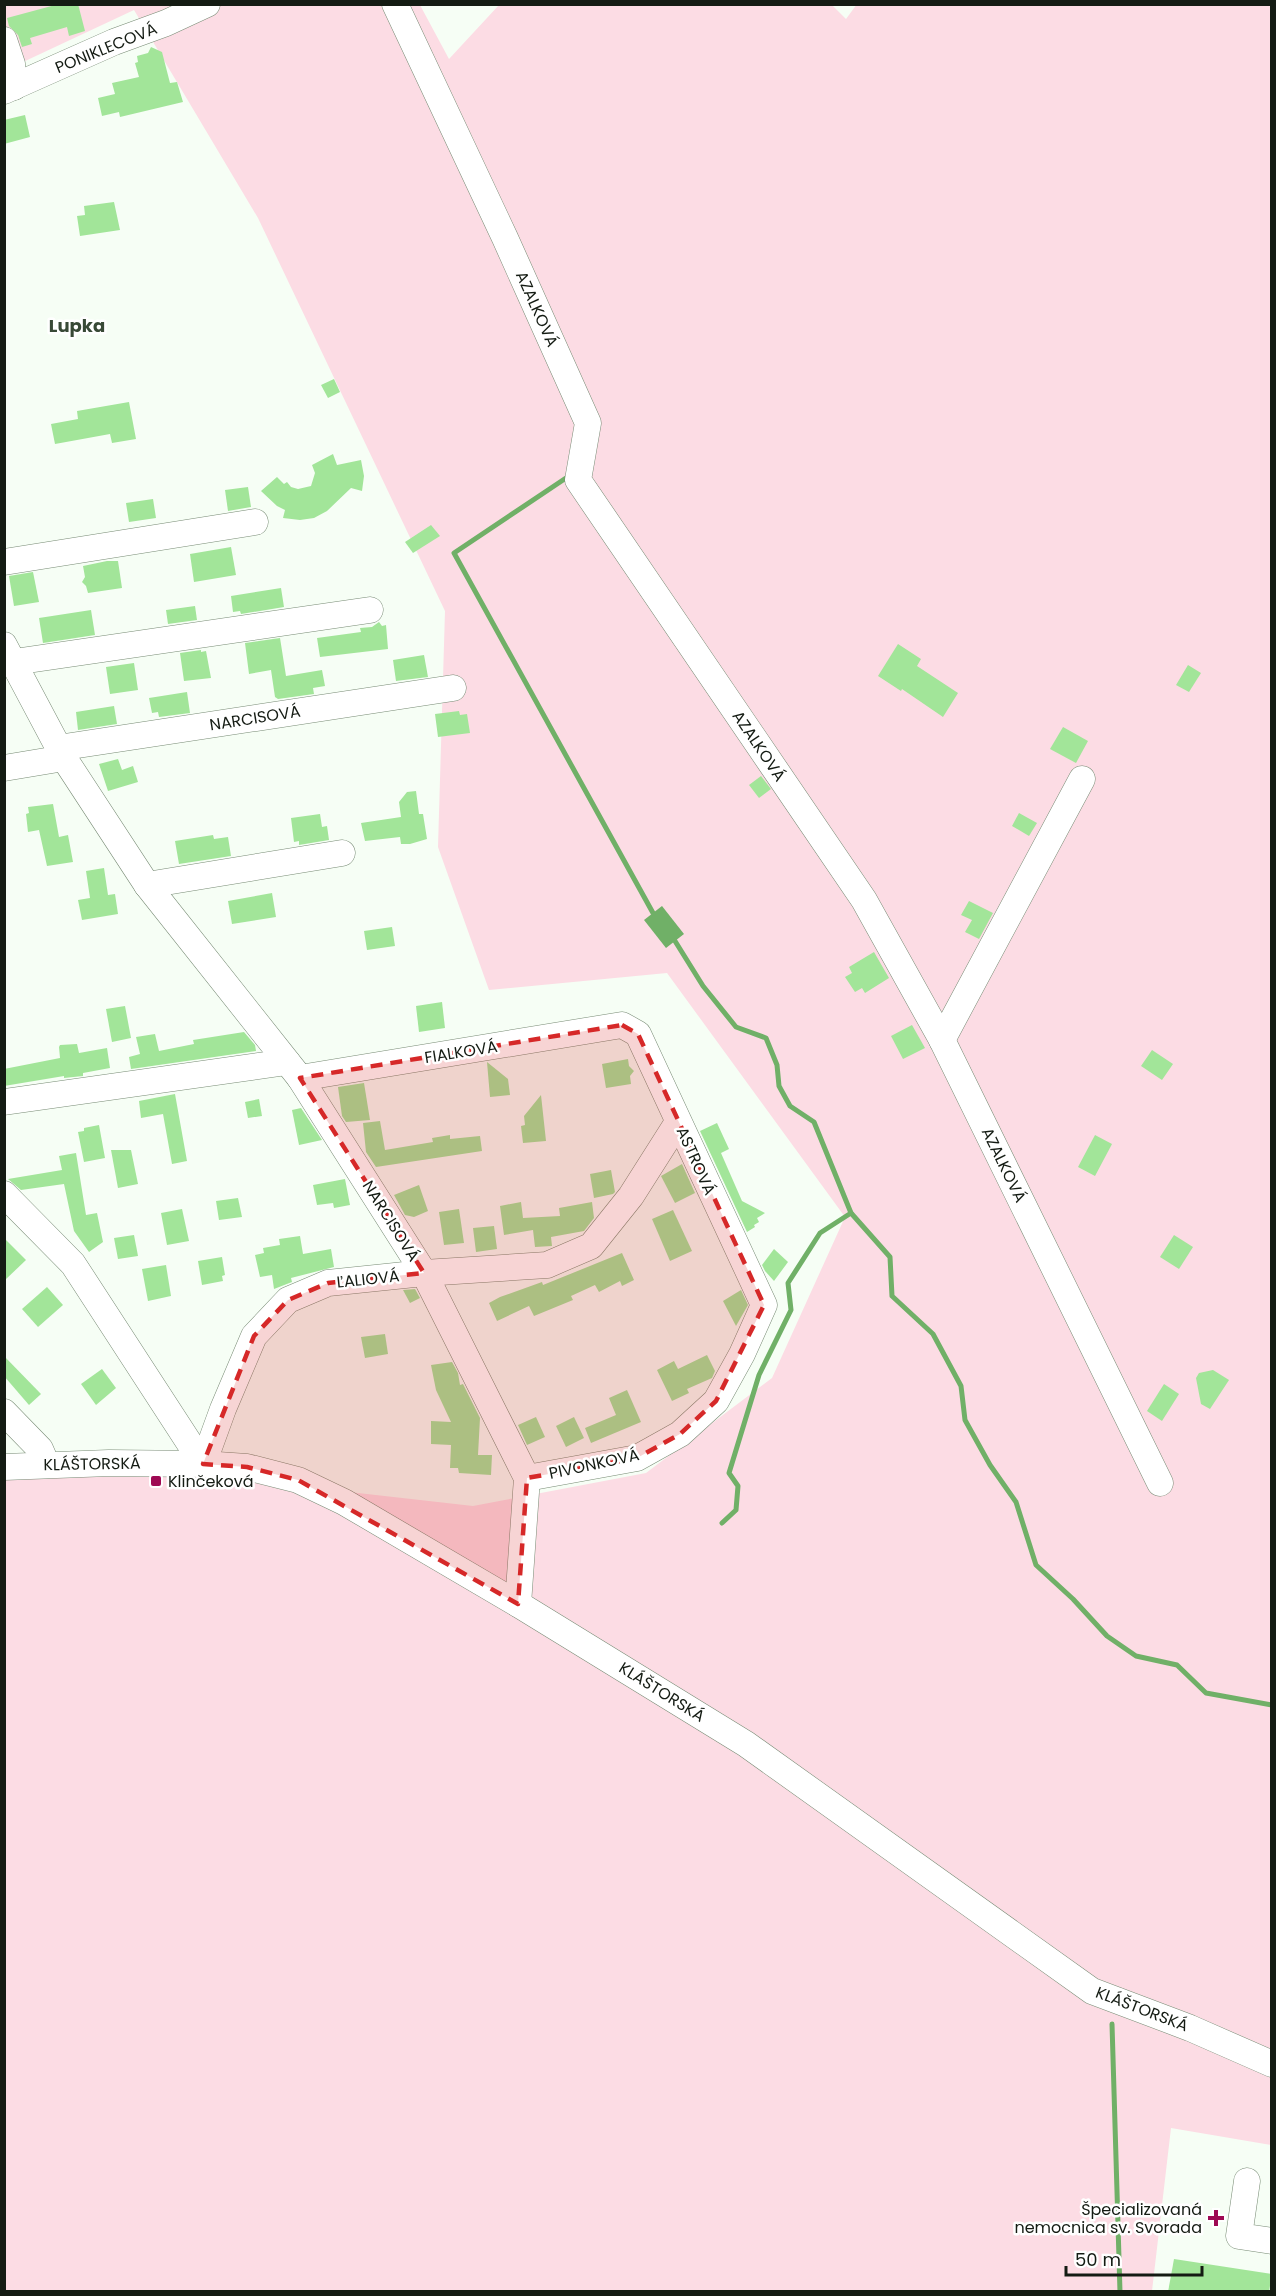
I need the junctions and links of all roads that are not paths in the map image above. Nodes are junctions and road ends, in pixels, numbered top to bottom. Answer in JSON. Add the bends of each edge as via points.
{"nodes":[{"id":1,"x":207,"y":4,"type":"edge"},
{"id":2,"x":395,"y":4,"type":"edge"},
{"id":3,"x":4,"y":39,"type":"edge"},
{"id":4,"x":9,"y":89,"type":"edge"},
{"id":5,"x":255,"y":522,"type":"dead end"},
{"id":6,"x":4,"y":562,"type":"edge"},
{"id":7,"x":370,"y":610,"type":"dead end"},
{"id":8,"x":9,"y":653,"type":"edge"},
{"id":9,"x":453,"y":687,"type":"dead end"},
{"id":10,"x":61,"y":753,"type":"junction"},
{"id":11,"x":4,"y":768,"type":"edge"},
{"id":12,"x":1083,"y":779,"type":"dead end"},
{"id":13,"x":342,"y":853,"type":"dead end"},
{"id":14,"x":147,"y":885,"type":"junction"},
{"id":15,"x":622,"y":1025,"type":"joint"},
{"id":16,"x":942,"y":1040,"type":"junction"},
{"id":17,"x":294,"y":1070,"type":"junction"},
{"id":18,"x":4,"y":1102,"type":"edge"},
{"id":19,"x":678,"y":1122,"type":"junction"},
{"id":20,"x":4,"y":1194,"type":"edge"},
{"id":21,"x":424,"y":1273,"type":"junction"},
{"id":22,"x":764,"y":1305,"type":"joint"},
{"id":23,"x":4,"y":1412,"type":"edge"},
{"id":24,"x":202,"y":1464,"type":"junction"},
{"id":25,"x":47,"y":1465,"type":"junction"},
{"id":26,"x":4,"y":1467,"type":"edge"},
{"id":27,"x":527,"y":1478,"type":"junction"},
{"id":28,"x":1160,"y":1483,"type":"dead end"},
{"id":29,"x":518,"y":1604,"type":"junction"},
{"id":30,"x":1272,"y":2064,"type":"edge"},
{"id":31,"x":1247,"y":2181,"type":"dead end"},
{"id":32,"x":1272,"y":2241,"type":"edge"}],
"edges":[{"from":1,"to":4,"type":"street","name":"PONIKLECOVÁ"},
{"from":2,"to":16,"type":"street","name":"AZALKOVÁ","via":[[588,423],[579,480],[864,900]]},
{"from":3,"to":4,"type":"street","via":[[12,63]]},
{"from":5,"to":6,"type":"street"},
{"from":7,"to":8,"type":"street","name":"NARCISOVÁ"},
{"from":8,"to":10,"type":"street","name":"NARCISOVÁ"},
{"from":9,"to":10,"type":"street","name":"NARCISOVÁ"},
{"from":10,"to":11,"type":"street","name":"NARCISOVÁ"},
{"from":10,"to":14,"type":"street","name":"NARCISOVÁ"},
{"from":12,"to":16,"type":"street"},
{"from":13,"to":14,"type":"street"},
{"from":14,"to":17,"type":"street","name":"NARCISOVÁ"},
{"from":15,"to":17,"type":"street","name":"FIALKOVÁ"},
{"from":15,"to":19,"type":"street","name":"ASTROVÁ","via":[[638,1034]]},
{"from":16,"to":28,"type":"street","name":"AZALKOVÁ"},
{"from":17,"to":18,"type":"street","name":"FIALKOVÁ"},
{"from":17,"to":21,"type":"street","name":"NARCISOVÁ"},
{"from":19,"to":21,"type":"street","name":"ĽALIOVÁ","via":[[631,1196],[591,1246],[547,1265]]},
{"from":19,"to":22,"type":"street","name":"ASTROVÁ"},
{"from":20,"to":24,"type":"street","via":[[73,1264]]},
{"from":21,"to":24,"type":"street","name":"ĽALIOVÁ","via":[[328,1283],[288,1300],[254,1336]]},
{"from":21,"to":27,"type":"street","name":"NARCISOVÁ"},
{"from":22,"to":27,"type":"street","name":"PIVONKOVÁ","via":[[716,1401],[680,1434],[637,1458]]},
{"from":23,"to":25,"type":"street","via":[[40,1449]]},
{"from":24,"to":25,"type":"street","name":"KLÁŠTORSKÁ"},
{"from":24,"to":29,"type":"street","name":"KLÁŠTORSKÁ","via":[[247,1467],[298,1480],[344,1502]]},
{"from":25,"to":26,"type":"street","name":"KLÁŠTORSKÁ"},
{"from":27,"to":29,"type":"street"},
{"from":29,"to":30,"type":"street","name":"KLÁŠTORSKÁ","via":[[746,1744],[1092,1991]]},
{"from":31,"to":32,"type":"street","via":[[1239,2236]]}]}
